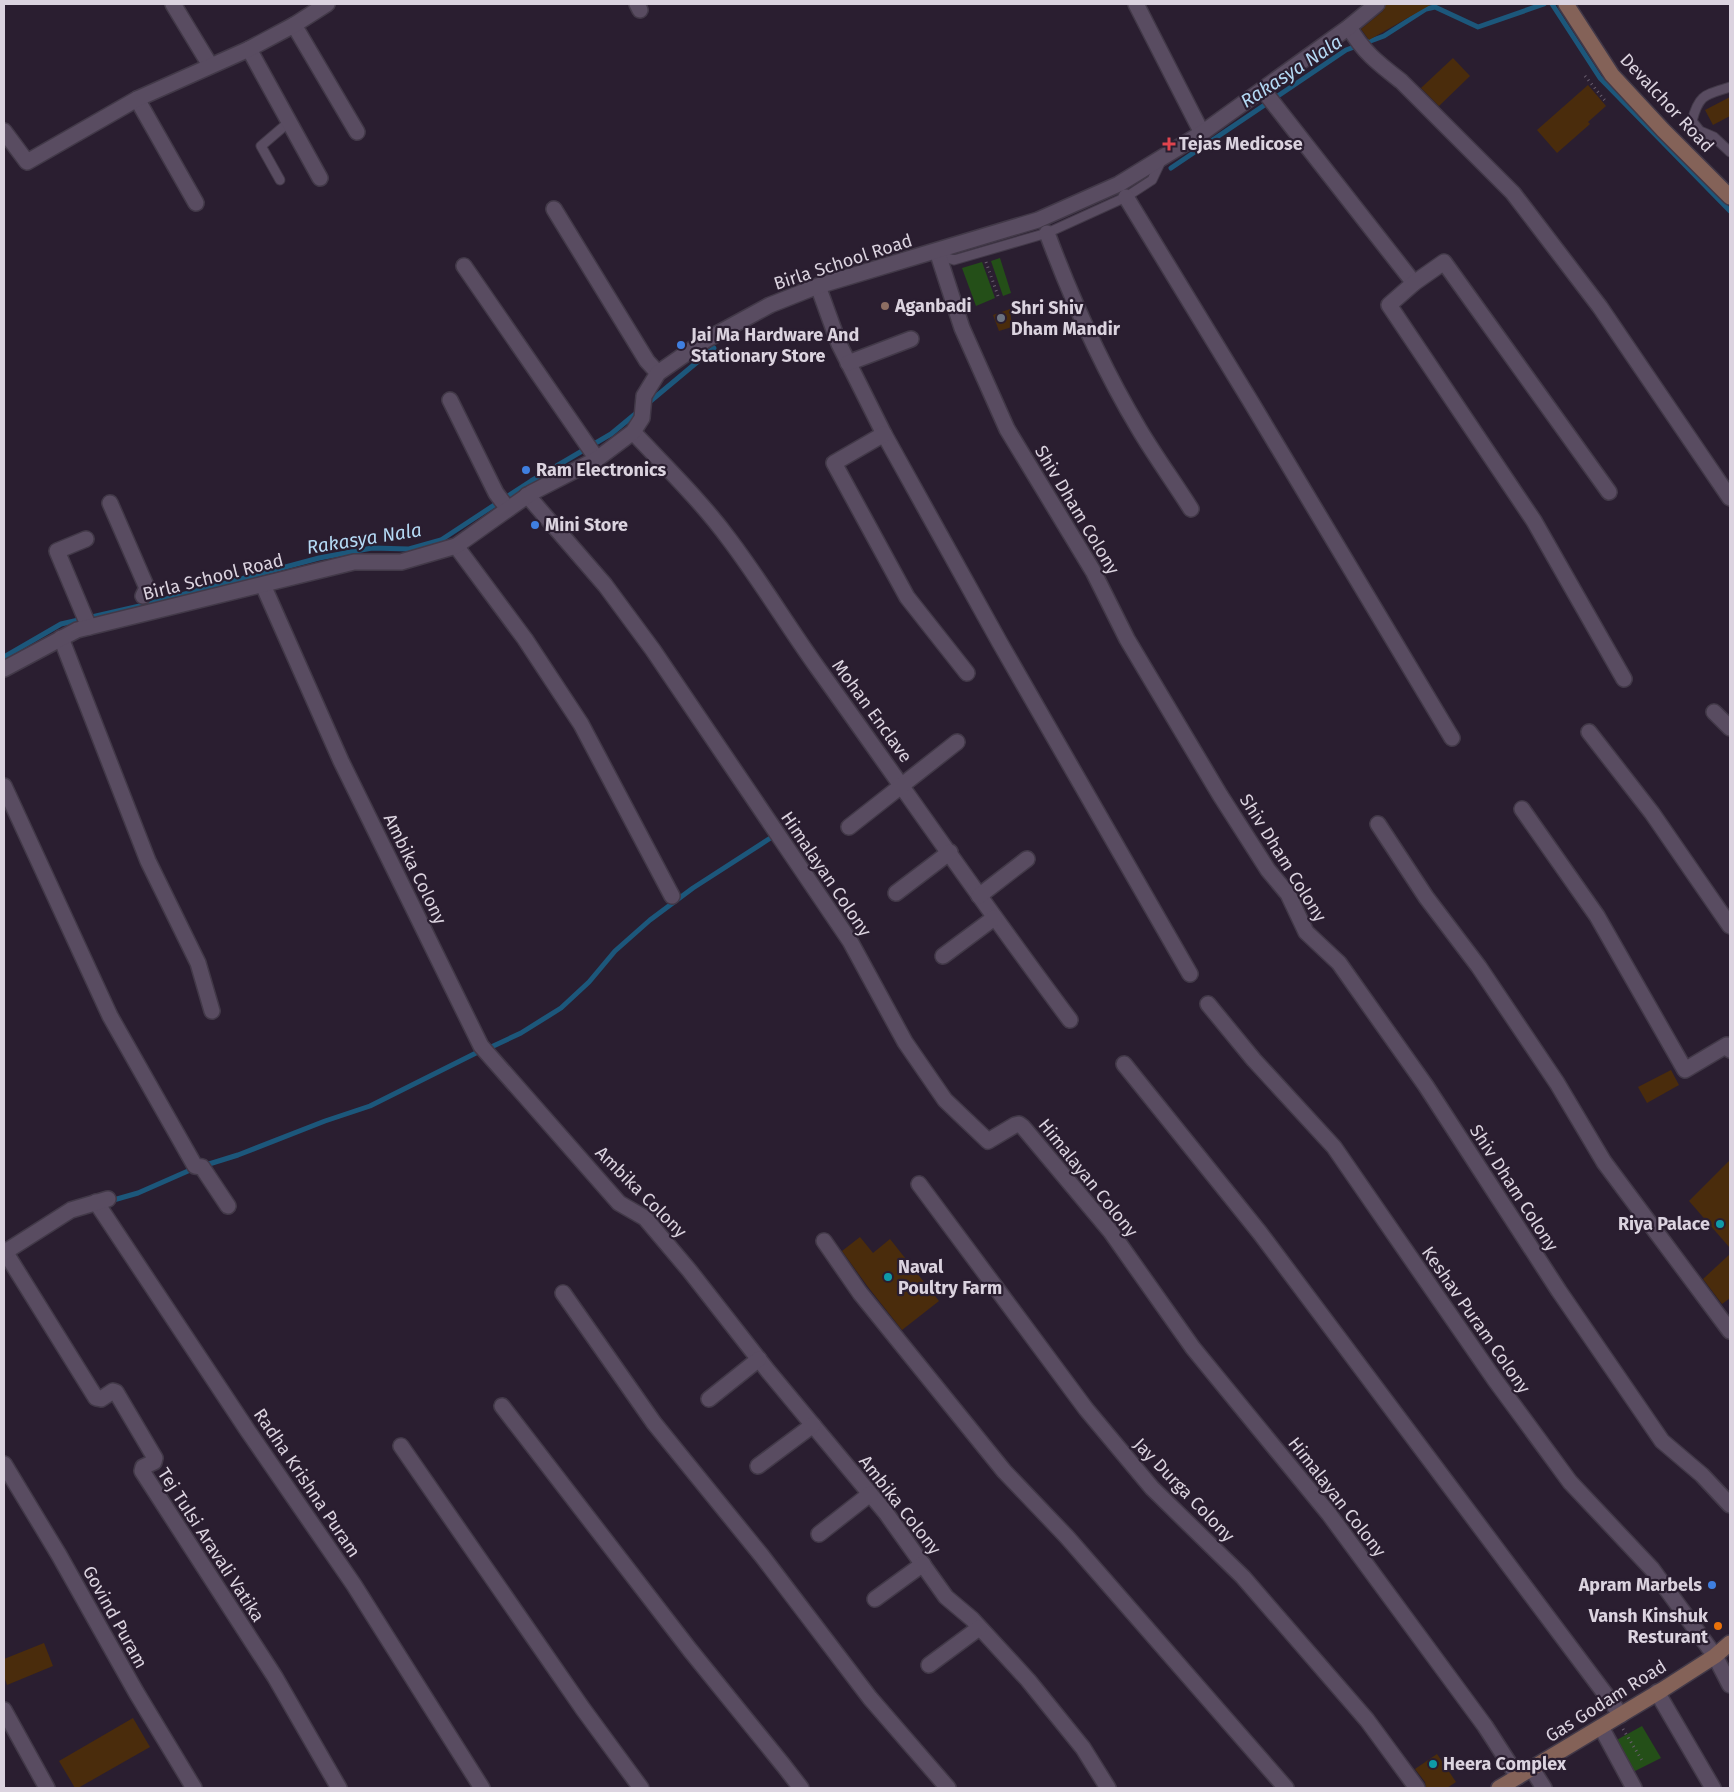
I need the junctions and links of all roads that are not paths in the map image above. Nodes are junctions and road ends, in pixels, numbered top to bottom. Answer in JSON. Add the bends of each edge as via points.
{"nodes":[{"id":1,"x":173,"y":4,"type":"edge"},
{"id":2,"x":327,"y":4,"type":"edge"},
{"id":3,"x":1136,"y":4,"type":"edge"},
{"id":4,"x":1377,"y":4,"type":"edge"},
{"id":5,"x":1566,"y":4,"type":"edge"},
{"id":6,"x":294,"y":26,"type":"junction"},
{"id":7,"x":1352,"y":32,"type":"junction"},
{"id":8,"x":248,"y":49,"type":"junction"},
{"id":9,"x":210,"y":65,"type":"junction"},
{"id":10,"x":1730,"y":87,"type":"edge"},
{"id":11,"x":1264,"y":91,"type":"junction"},
{"id":12,"x":137,"y":99,"type":"junction"},
{"id":13,"x":288,"y":122,"type":"junction"},
{"id":14,"x":4,"y":131,"type":"edge"},
{"id":15,"x":357,"y":132,"type":"dead end"},
{"id":16,"x":1202,"y":133,"type":"junction"},
{"id":17,"x":1730,"y":152,"type":"edge"},
{"id":18,"x":1163,"y":158,"type":"junction"},
{"id":19,"x":320,"y":178,"type":"dead end"},
{"id":20,"x":280,"y":180,"type":"dead end"},
{"id":21,"x":1126,"y":197,"type":"junction"},
{"id":22,"x":1730,"y":197,"type":"edge"},
{"id":23,"x":196,"y":203,"type":"dead end"},
{"id":24,"x":554,"y":209,"type":"dead end"},
{"id":25,"x":1047,"y":232,"type":"junction"},
{"id":26,"x":937,"y":251,"type":"junction"},
{"id":27,"x":464,"y":266,"type":"dead end"},
{"id":28,"x":1414,"y":283,"type":"junction"},
{"id":29,"x":818,"y":286,"type":"junction"},
{"id":30,"x":911,"y":339,"type":"dead end"},
{"id":31,"x":848,"y":363,"type":"junction"},
{"id":32,"x":658,"y":373,"type":"junction"},
{"id":33,"x":450,"y":400,"type":"dead end"},
{"id":34,"x":633,"y":432,"type":"junction"},
{"id":35,"x":884,"y":434,"type":"junction"},
{"id":36,"x":592,"y":450,"type":"junction"},
{"id":37,"x":1609,"y":492,"type":"dead end"},
{"id":38,"x":527,"y":495,"type":"junction"},
{"id":39,"x":1730,"y":498,"type":"edge"},
{"id":40,"x":503,"y":502,"type":"junction"},
{"id":41,"x":110,"y":503,"type":"dead end"},
{"id":42,"x":1191,"y":509,"type":"dead end"},
{"id":43,"x":86,"y":539,"type":"dead end"},
{"id":44,"x":456,"y":546,"type":"junction"},
{"id":45,"x":263,"y":585,"type":"junction"},
{"id":46,"x":143,"y":596,"type":"dead end"},
{"id":47,"x":86,"y":619,"type":"junction"},
{"id":48,"x":60,"y":638,"type":"junction"},
{"id":49,"x":4,"y":669,"type":"edge"},
{"id":50,"x":967,"y":673,"type":"dead end"},
{"id":51,"x":1624,"y":679,"type":"dead end"},
{"id":52,"x":1714,"y":712,"type":"dead end"},
{"id":53,"x":1730,"y":728,"type":"edge"},
{"id":54,"x":1589,"y":732,"type":"dead end"},
{"id":55,"x":1452,"y":738,"type":"dead end"},
{"id":56,"x":957,"y":742,"type":"dead end"},
{"id":57,"x":4,"y":786,"type":"edge"},
{"id":58,"x":902,"y":786,"type":"junction"},
{"id":59,"x":1522,"y":809,"type":"dead end"},
{"id":60,"x":1378,"y":824,"type":"dead end"},
{"id":61,"x":849,"y":827,"type":"dead end"},
{"id":62,"x":950,"y":852,"type":"junction"},
{"id":63,"x":1027,"y":859,"type":"dead end"},
{"id":64,"x":896,"y":893,"type":"dead end"},
{"id":65,"x":672,"y":896,"type":"dead end"},
{"id":66,"x":979,"y":896,"type":"junction"},
{"id":67,"x":994,"y":918,"type":"junction"},
{"id":68,"x":1730,"y":926,"type":"edge"},
{"id":69,"x":943,"y":956,"type":"dead end"},
{"id":70,"x":1190,"y":974,"type":"dead end"},
{"id":71,"x":1208,"y":1004,"type":"dead end"},
{"id":72,"x":212,"y":1011,"type":"dead end"},
{"id":73,"x":1070,"y":1020,"type":"dead end"},
{"id":74,"x":1730,"y":1050,"type":"edge"},
{"id":75,"x":1124,"y":1064,"type":"dead end"},
{"id":76,"x":919,"y":1184,"type":"dead end"},
{"id":77,"x":228,"y":1206,"type":"dead end"},
{"id":78,"x":824,"y":1241,"type":"dead end"},
{"id":79,"x":4,"y":1251,"type":"edge"},
{"id":80,"x":563,"y":1293,"type":"dead end"},
{"id":81,"x":1730,"y":1331,"type":"edge"},
{"id":82,"x":759,"y":1359,"type":"junction"},
{"id":83,"x":709,"y":1399,"type":"dead end"},
{"id":84,"x":502,"y":1406,"type":"dead end"},
{"id":85,"x":813,"y":1425,"type":"junction"},
{"id":86,"x":401,"y":1446,"type":"dead end"},
{"id":87,"x":4,"y":1464,"type":"edge"},
{"id":88,"x":758,"y":1466,"type":"dead end"},
{"id":89,"x":870,"y":1494,"type":"junction"},
{"id":90,"x":1730,"y":1505,"type":"edge"},
{"id":91,"x":819,"y":1534,"type":"dead end"},
{"id":92,"x":922,"y":1564,"type":"junction"},
{"id":93,"x":875,"y":1599,"type":"dead end"},
{"id":94,"x":979,"y":1628,"type":"junction"},
{"id":95,"x":1730,"y":1643,"type":"edge"},
{"id":96,"x":1715,"y":1656,"type":"junction"},
{"id":97,"x":929,"y":1665,"type":"dead end"},
{"id":98,"x":1730,"y":1685,"type":"edge"},
{"id":99,"x":1657,"y":1692,"type":"junction"},
{"id":100,"x":4,"y":1710,"type":"edge"},
{"id":101,"x":1618,"y":1716,"type":"junction"},
{"id":102,"x":1601,"y":1727,"type":"junction"},
{"id":103,"x":1532,"y":1769,"type":"junction"},
{"id":104,"x":1518,"y":1777,"type":"junction"},
{"id":105,"x":47,"y":1788,"type":"edge"},
{"id":106,"x":194,"y":1788,"type":"edge"},
{"id":107,"x":339,"y":1788,"type":"edge"},
{"id":108,"x":482,"y":1788,"type":"edge"},
{"id":109,"x":641,"y":1788,"type":"edge"},
{"id":110,"x":801,"y":1788,"type":"edge"},
{"id":111,"x":948,"y":1788,"type":"edge"},
{"id":112,"x":1108,"y":1788,"type":"edge"},
{"id":113,"x":1286,"y":1788,"type":"edge"},
{"id":114,"x":1417,"y":1788,"type":"edge"},
{"id":115,"x":1499,"y":1788,"type":"edge"},
{"id":116,"x":1544,"y":1788,"type":"edge"},
{"id":117,"x":1634,"y":1788,"type":"edge"},
{"id":118,"x":1713,"y":1788,"type":"edge"}],
"edges":[{"from":1,"to":9,"type":"street"},
{"from":2,"to":6,"type":"street"},
{"from":3,"to":16,"type":"street"},
{"from":4,"to":7,"type":"street","name":"Birla School Road"},
{"from":5,"to":22,"type":"main road","name":"Devalchor Road","via":[[1612,75]]},
{"from":6,"to":8,"type":"street"},
{"from":6,"to":15,"type":"street"},
{"from":7,"to":11,"type":"street","name":"Birla School Road"},
{"from":7,"to":39,"type":"street","via":[[1364,50],[1401,80],[1513,193],[1600,307]]},
{"from":8,"to":9,"type":"street"},
{"from":8,"to":13,"type":"street"},
{"from":9,"to":12,"type":"street"},
{"from":10,"to":17,"type":"lane","via":[[1706,95],[1696,106],[1692,121],[1700,131],[1714,137]]},
{"from":11,"to":16,"type":"street","name":"Birla School Road"},
{"from":11,"to":28,"type":"street"},
{"from":12,"to":14,"type":"street","via":[[27,162]]},
{"from":12,"to":23,"type":"street"},
{"from":13,"to":19,"type":"street"},
{"from":13,"to":20,"type":"lane","via":[[261,146]]},
{"from":16,"to":18,"type":"street","name":"Birla School Road"},
{"from":18,"to":21,"type":"lane","via":[[1152,180]]},
{"from":18,"to":26,"type":"street","name":"Birla School Road","via":[[1119,184],[1038,220]]},
{"from":21,"to":25,"type":"lane"},
{"from":21,"to":55,"type":"street"},
{"from":24,"to":32,"type":"street","via":[[646,361]]},
{"from":25,"to":26,"type":"lane","via":[[954,260]]},
{"from":25,"to":42,"type":"street","via":[[1070,293],[1105,366],[1139,429]]},
{"from":26,"to":29,"type":"street","name":"Birla School Road"},
{"from":26,"to":90,"type":"street","name":"Shiv Dham Colony","via":[[962,328],[1006,429],[1093,571],[1127,639],[1220,795],[1268,870],[1288,894],[1306,932],[1339,963],[1426,1086],[1559,1291],[1662,1441],[1702,1475]]},
{"from":27,"to":36,"type":"street"},
{"from":28,"to":37,"type":"street","via":[[1444,262]]},
{"from":28,"to":51,"type":"street","via":[[1389,305],[1534,521]]},
{"from":29,"to":31,"type":"street"},
{"from":29,"to":32,"type":"street","name":"Birla School Road","via":[[770,305],[704,341]]},
{"from":30,"to":31,"type":"street"},
{"from":31,"to":35,"type":"street"},
{"from":32,"to":34,"type":"street","name":"Birla School Road","via":[[644,396],[642,418]]},
{"from":33,"to":40,"type":"street"},
{"from":34,"to":36,"type":"street","name":"Birla School Road"},
{"from":34,"to":58,"type":"street","name":"Mohan Enclave","via":[[729,538]]},
{"from":35,"to":50,"type":"street","via":[[834,463],[907,597]]},
{"from":35,"to":70,"type":"street"},
{"from":36,"to":38,"type":"street","name":"Birla School Road"},
{"from":38,"to":40,"type":"street","name":"Birla School Road"},
{"from":38,"to":104,"type":"street","name":"Himalayan Colony","via":[[605,585],[653,650],[850,941],[905,1042],[944,1100],[988,1141],[1019,1124],[1023,1127],[1111,1232],[1193,1348],[1329,1514],[1485,1726]]},
{"from":40,"to":44,"type":"street","name":"Birla School Road"},
{"from":41,"to":46,"type":"street","via":[[148,588]]},
{"from":43,"to":47,"type":"street","via":[[57,551]]},
{"from":44,"to":45,"type":"street","name":"Birla School Road","via":[[401,562],[354,562]]},
{"from":44,"to":65,"type":"street","via":[[525,639],[581,724]]},
{"from":45,"to":47,"type":"street","name":"Birla School Road"},
{"from":45,"to":82,"type":"street","name":"Ambika Colony","via":[[340,761],[481,1046],[620,1203],[645,1218]]},
{"from":47,"to":48,"type":"street","name":"Birla School Road","via":[[77,630]]},
{"from":48,"to":49,"type":"street","name":"Birla School Road"},
{"from":48,"to":72,"type":"street","via":[[148,861],[198,963]]},
{"from":52,"to":53,"type":"street"},
{"from":54,"to":68,"type":"street","via":[[1652,813]]},
{"from":56,"to":58,"type":"street"},
{"from":57,"to":77,"type":"street","via":[[110,1016],[195,1166],[202,1168]]},
{"from":58,"to":61,"type":"street"},
{"from":58,"to":62,"type":"street","name":"Mohan Enclave"},
{"from":59,"to":74,"type":"street","via":[[1597,916],[1686,1070],[1726,1045]]},
{"from":60,"to":81,"type":"street","via":[[1557,1083],[1604,1162]]},
{"from":62,"to":64,"type":"street"},
{"from":62,"to":66,"type":"street","name":"Mohan Enclave"},
{"from":63,"to":66,"type":"street"},
{"from":66,"to":67,"type":"street","name":"Mohan Enclave"},
{"from":67,"to":69,"type":"street"},
{"from":67,"to":73,"type":"street","name":"Mohan Enclave"},
{"from":71,"to":96,"type":"street","name":"Keshav Puram Colony","via":[[1254,1060],[1334,1147],[1495,1380],[1570,1482],[1652,1569]]},
{"from":75,"to":101,"type":"street","via":[[1260,1233]]},
{"from":76,"to":114,"type":"street","name":"Jay Durga Colony","via":[[1086,1408],[1152,1488],[1243,1577],[1366,1720]]},
{"from":78,"to":113,"type":"street","via":[[860,1293],[1004,1471],[1073,1544]]},
{"from":79,"to":107,"type":"street","name":"Tej Tulsi Aravali Vatika","via":[[96,1398],[116,1392],[155,1458],[142,1471],[274,1677]]},
{"from":79,"to":108,"type":"street","name":"Radha Krishna Puram","via":[[71,1210],[102,1200],[248,1431],[354,1585]]},
{"from":80,"to":111,"type":"street","via":[[654,1423],[762,1556],[870,1698]]},
{"from":82,"to":83,"type":"street"},
{"from":82,"to":85,"type":"street","name":"Ambika Colony"},
{"from":84,"to":110,"type":"street"},
{"from":85,"to":88,"type":"street"},
{"from":85,"to":89,"type":"street","name":"Ambika Colony"},
{"from":86,"to":109,"type":"street"},
{"from":87,"to":106,"type":"street","name":"Govind Puram"},
{"from":89,"to":91,"type":"street"},
{"from":89,"to":92,"type":"street","name":"Ambika Colony"},
{"from":92,"to":93,"type":"street"},
{"from":92,"to":94,"type":"street","name":"Ambika Colony","via":[[946,1597]]},
{"from":94,"to":97,"type":"street"},
{"from":94,"to":112,"type":"street","name":"Ambika Colony","via":[[1034,1687],[1083,1748]]},
{"from":95,"to":96,"type":"main road","name":"Gas Godam Road"},
{"from":96,"to":98,"type":"street","name":"Keshav Puram Colony"},
{"from":96,"to":99,"type":"main road","name":"Gas Godam Road"},
{"from":99,"to":101,"type":"main road","name":"Gas Godam Road"},
{"from":99,"to":118,"type":"street"},
{"from":100,"to":105,"type":"street"},
{"from":101,"to":102,"type":"main road","name":"Gas Godam Road"},
{"from":102,"to":103,"type":"main road","name":"Gas Godam Road"},
{"from":102,"to":117,"type":"street"},
{"from":103,"to":104,"type":"main road","name":"Gas Godam Road"},
{"from":103,"to":116,"type":"street"},
{"from":104,"to":115,"type":"main road","name":"Gas Godam Road"}]}
